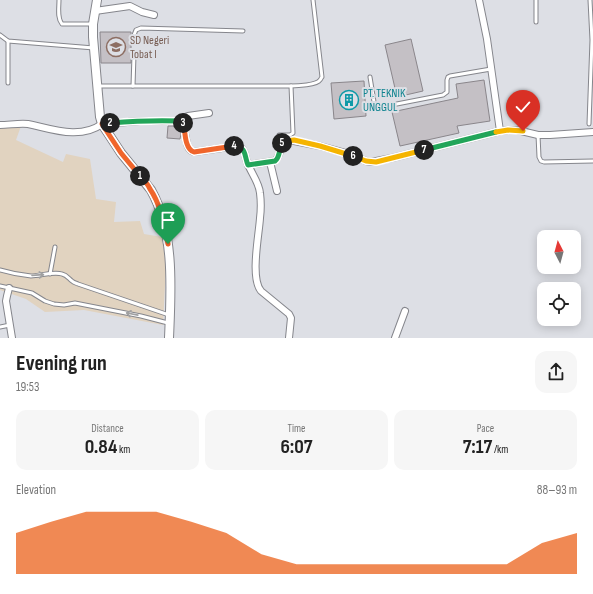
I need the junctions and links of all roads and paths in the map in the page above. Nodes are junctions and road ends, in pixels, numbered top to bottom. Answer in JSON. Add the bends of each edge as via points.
{"nodes":[{"id":1,"x":60,"y":0,"type":"edge"},
{"id":2,"x":97,"y":0,"type":"edge"},
{"id":3,"x":313,"y":0,"type":"edge"},
{"id":4,"x":479,"y":0,"type":"edge"},
{"id":5,"x":536,"y":0,"type":"edge"},
{"id":6,"x":590,"y":0,"type":"edge"},
{"id":7,"x":130,"y":3,"type":"edge"},
{"id":8,"x":95,"y":11,"type":"junction"},
{"id":9,"x":154,"y":15,"type":"dead end"},
{"id":10,"x":536,"y":22,"type":"dead end"},
{"id":11,"x":93,"y":24,"type":"junction"},
{"id":12,"x":243,"y":31,"type":"dead end"},
{"id":13,"x":0,"y":35,"type":"edge"},
{"id":14,"x":134,"y":35,"type":"dead end"},
{"id":15,"x":8,"y":41,"type":"junction"},
{"id":16,"x":94,"y":48,"type":"junction"},
{"id":17,"x":134,"y":55,"type":"dead end"},
{"id":18,"x":491,"y":69,"type":"junction"},
{"id":19,"x":370,"y":77,"type":"dead end"},
{"id":20,"x":8,"y":83,"type":"dead end"},
{"id":21,"x":97,"y":86,"type":"junction"},
{"id":22,"x":133,"y":86,"type":"junction"},
{"id":23,"x":291,"y":86,"type":"junction"},
{"id":24,"x":592,"y":102,"type":"edge"},
{"id":25,"x":375,"y":108,"type":"junction"},
{"id":26,"x":371,"y":109,"type":"dead end"},
{"id":27,"x":209,"y":113,"type":"dead end"},
{"id":28,"x":180,"y":121,"type":"junction"},
{"id":29,"x":102,"y":124,"type":"junction"},
{"id":30,"x":589,"y":124,"type":"dead end"},
{"id":31,"x":0,"y":125,"type":"edge"},
{"id":32,"x":500,"y":131,"type":"junction"},
{"id":33,"x":593,"y":132,"type":"edge"},
{"id":34,"x":279,"y":135,"type":"dead end"},
{"id":35,"x":538,"y":135,"type":"junction"},
{"id":36,"x":593,"y":161,"type":"edge"},
{"id":37,"x":270,"y":162,"type":"junction"},
{"id":38,"x":248,"y":165,"type":"junction"},
{"id":39,"x":277,"y":191,"type":"dead end"},
{"id":40,"x":55,"y":247,"type":"dead end"},
{"id":41,"x":0,"y":270,"type":"edge"},
{"id":42,"x":50,"y":274,"type":"junction"},
{"id":43,"x":0,"y":286,"type":"edge"},
{"id":44,"x":9,"y":288,"type":"junction"},
{"id":45,"x":405,"y":311,"type":"dead end"},
{"id":46,"x":170,"y":319,"type":"junction"},
{"id":47,"x":10,"y":325,"type":"junction"},
{"id":48,"x":0,"y":326,"type":"edge"},
{"id":49,"x":12,"y":338,"type":"edge"},
{"id":50,"x":169,"y":338,"type":"edge"},
{"id":51,"x":290,"y":338,"type":"edge"},
{"id":52,"x":395,"y":338,"type":"edge"}],
"edges":[{"from":1,"to":11,"type":"lane","via":[[59,16],[62,24]]},
{"from":2,"to":8,"type":"main road"},
{"from":3,"to":23,"type":"lane","via":[[322,77],[314,84]]},
{"from":4,"to":18,"type":"street"},
{"from":5,"to":10,"type":"lane"},
{"from":6,"to":24,"type":"lane"},
{"from":7,"to":8,"type":"street"},
{"from":7,"to":9,"type":"street","via":[[142,12]]},
{"from":8,"to":11,"type":"main road"},
{"from":11,"to":16,"type":"main road"},
{"from":12,"to":14,"type":"lane","via":[[141,28],[136,30]]},
{"from":13,"to":15,"type":"lane"},
{"from":15,"to":16,"type":"lane"},
{"from":15,"to":20,"type":"lane"},
{"from":16,"to":21,"type":"main road"},
{"from":17,"to":22,"type":"lane"},
{"from":18,"to":25,"type":"lane","via":[[448,77],[446,94]]},
{"from":18,"to":32,"type":"street"},
{"from":19,"to":25,"type":"lane"},
{"from":21,"to":22,"type":"lane"},
{"from":21,"to":29,"type":"main road"},
{"from":22,"to":23,"type":"lane"},
{"from":23,"to":34,"type":"lane","via":[[293,133]]},
{"from":24,"to":30,"type":"lane"},
{"from":25,"to":26,"type":"lane"},
{"from":27,"to":28,"type":"street","via":[[184,117]]},
{"from":28,"to":29,"type":"street"},
{"from":28,"to":38,"type":"street","via":[[184,125],[191,152],[236,146],[245,152]]},
{"from":29,"to":31,"type":"street","via":[[97,128],[76,132],[61,132],[31,124]]},
{"from":29,"to":46,"type":"main road","via":[[121,153],[148,186],[158,204],[169,255]]},
{"from":32,"to":35,"type":"street","via":[[516,130]]},
{"from":32,"to":37,"type":"street","via":[[371,162],[320,146],[289,140],[282,144],[277,160]]},
{"from":33,"to":35,"type":"street"},
{"from":35,"to":36,"type":"lane","via":[[541,161]]},
{"from":37,"to":38,"type":"street"},
{"from":37,"to":39,"type":"street"},
{"from":38,"to":51,"type":"street","via":[[260,193],[255,262],[258,286],[289,314]]},
{"from":40,"to":42,"type":"lane"},
{"from":41,"to":42,"type":"lane","one_way":true,"via":[[32,276]]},
{"from":42,"to":46,"type":"lane","via":[[62,274],[78,284]]},
{"from":43,"to":44,"type":"lane"},
{"from":46,"to":44,"type":"lane","one_way":true,"via":[[75,303],[54,304],[32,293]]},
{"from":44,"to":47,"type":"street","via":[[6,301]]},
{"from":45,"to":52,"type":"street"},
{"from":46,"to":50,"type":"main road"},
{"from":47,"to":48,"type":"lane"},
{"from":47,"to":49,"type":"street"}]}
